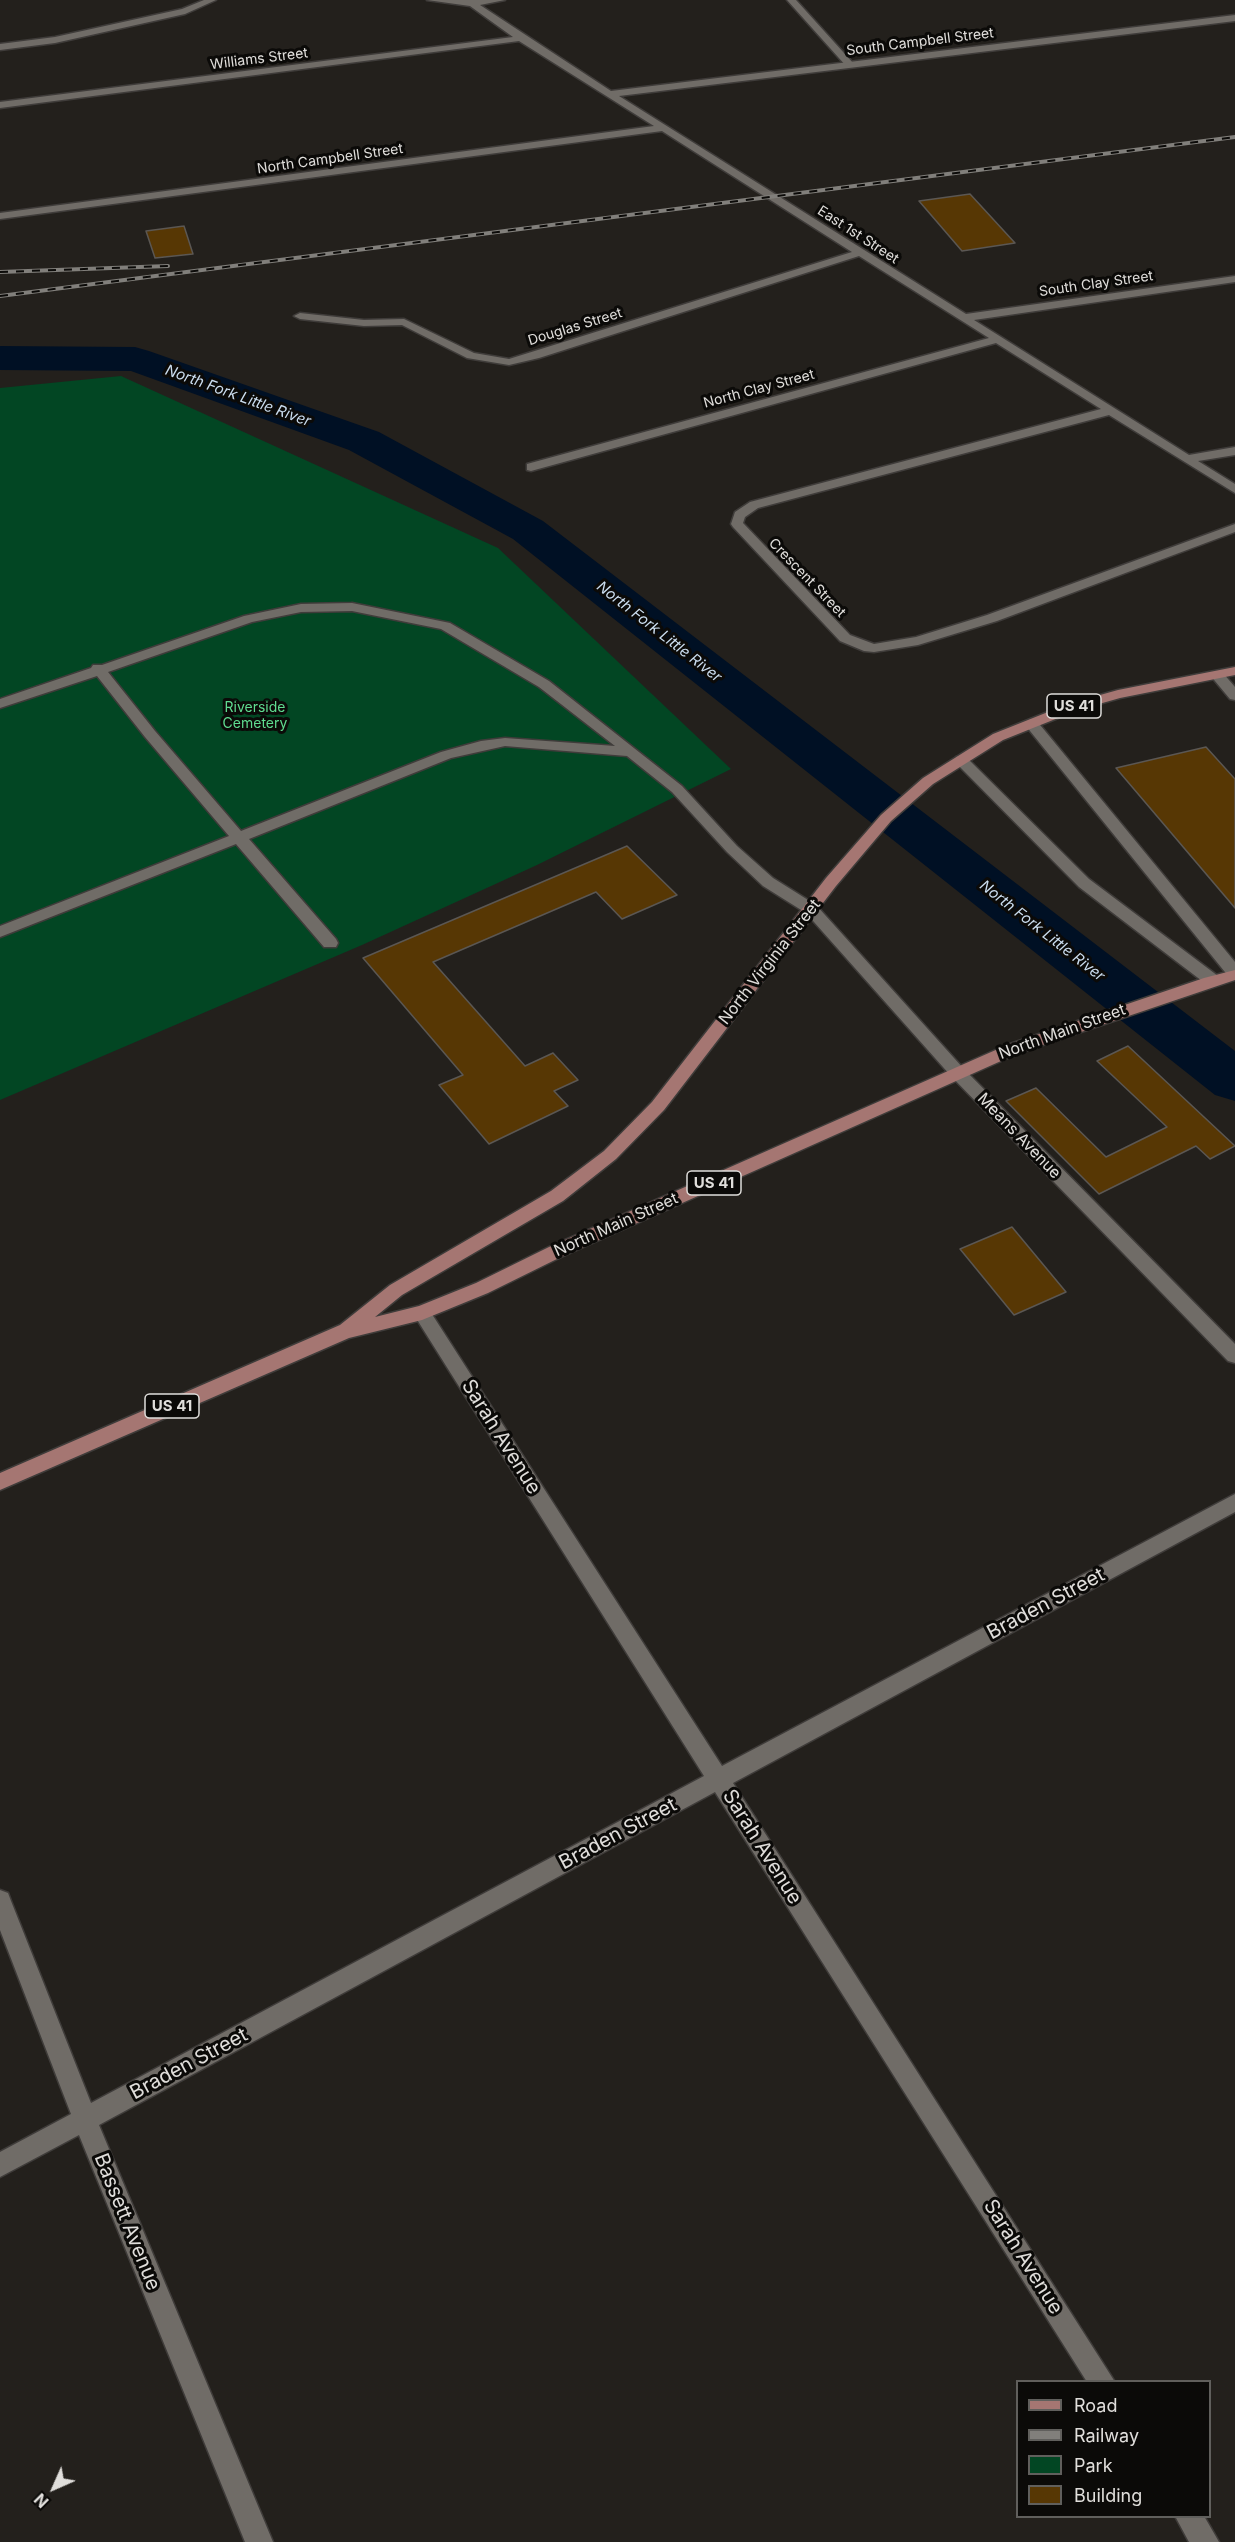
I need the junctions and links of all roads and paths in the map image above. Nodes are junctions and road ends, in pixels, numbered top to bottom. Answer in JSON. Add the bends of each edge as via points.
{"nodes":[{"id":1,"x":212,"y":0,"type":"edge"},
{"id":2,"x":431,"y":0,"type":"edge"},
{"id":3,"x":501,"y":0,"type":"edge"},
{"id":4,"x":790,"y":0,"type":"edge"},
{"id":5,"x":470,"y":2,"type":"edge"},
{"id":6,"x":1235,"y":18,"type":"edge"},
{"id":7,"x":520,"y":38,"type":"junction"},
{"id":8,"x":0,"y":48,"type":"edge"},
{"id":9,"x":850,"y":65,"type":"junction"},
{"id":10,"x":609,"y":94,"type":"junction"},
{"id":11,"x":0,"y":105,"type":"edge"},
{"id":12,"x":663,"y":128,"type":"junction"},
{"id":13,"x":0,"y":216,"type":"edge"},
{"id":14,"x":859,"y":254,"type":"junction"},
{"id":15,"x":1235,"y":279,"type":"edge"},
{"id":16,"x":300,"y":316,"type":"dead end"},
{"id":17,"x":962,"y":318,"type":"junction"},
{"id":18,"x":995,"y":340,"type":"junction"},
{"id":19,"x":1109,"y":411,"type":"junction"},
{"id":20,"x":1235,"y":451,"type":"edge"},
{"id":21,"x":1186,"y":459,"type":"junction"},
{"id":22,"x":531,"y":467,"type":"dead end"},
{"id":23,"x":1235,"y":489,"type":"edge"},
{"id":24,"x":1235,"y":528,"type":"edge"},
{"id":25,"x":98,"y":668,"type":"junction"},
{"id":26,"x":1235,"y":671,"type":"edge"},
{"id":27,"x":1217,"y":675,"type":"junction"},
{"id":28,"x":1235,"y":696,"type":"edge"},
{"id":29,"x":0,"y":704,"type":"edge"},
{"id":30,"x":1031,"y":723,"type":"junction"},
{"id":31,"x":631,"y":752,"type":"junction"},
{"id":32,"x":961,"y":760,"type":"junction"},
{"id":33,"x":238,"y":837,"type":"junction"},
{"id":34,"x":811,"y":909,"type":"junction"},
{"id":35,"x":0,"y":932,"type":"edge"},
{"id":36,"x":330,"y":943,"type":"dead end"},
{"id":37,"x":1235,"y":974,"type":"edge"},
{"id":38,"x":1208,"y":982,"type":"junction"},
{"id":39,"x":957,"y":1072,"type":"junction"},
{"id":40,"x":422,"y":1313,"type":"junction"},
{"id":41,"x":345,"y":1331,"type":"junction"},
{"id":42,"x":1235,"y":1356,"type":"edge"},
{"id":43,"x":0,"y":1482,"type":"edge"},
{"id":44,"x":1235,"y":1502,"type":"edge"},
{"id":45,"x":720,"y":1780,"type":"junction"},
{"id":46,"x":0,"y":1901,"type":"edge"},
{"id":47,"x":85,"y":2120,"type":"junction"},
{"id":48,"x":0,"y":2165,"type":"edge"},
{"id":49,"x":1101,"y":2380,"type":"edge"},
{"id":50,"x":1189,"y":2518,"type":"edge"},
{"id":51,"x":259,"y":2542,"type":"edge"},
{"id":52,"x":1204,"y":2542,"type":"edge"}],
"edges":[{"from":1,"to":8,"type":"street","via":[[185,11]]},
{"from":2,"to":5,"type":"street"},
{"from":3,"to":5,"type":"street"},
{"from":4,"to":9,"type":"street"},
{"from":5,"to":7,"type":"street","name":"East 1st Street"},
{"from":6,"to":9,"type":"street","name":"South Campbell Street"},
{"from":7,"to":10,"type":"street","name":"East 1st Street"},
{"from":7,"to":11,"type":"street","name":"Williams Street"},
{"from":9,"to":10,"type":"street","name":"South Campbell Street"},
{"from":10,"to":12,"type":"street","name":"East 1st Street"},
{"from":12,"to":13,"type":"street","name":"North Campbell Street"},
{"from":12,"to":14,"type":"street","name":"East 1st Street"},
{"from":14,"to":16,"type":"street","name":"Douglas Street","via":[[509,362],[471,357],[404,322],[364,323]]},
{"from":14,"to":17,"type":"street","name":"East 1st Street"},
{"from":15,"to":17,"type":"street","name":"South Clay Street"},
{"from":17,"to":18,"type":"street","name":"East 1st Street"},
{"from":18,"to":19,"type":"street","name":"East 1st Street"},
{"from":18,"to":22,"type":"street","name":"North Clay Street"},
{"from":19,"to":21,"type":"street","name":"East 1st Street"},
{"from":19,"to":24,"type":"street","name":"Crescent Street","via":[[754,505],[739,515],[737,524],[845,638],[874,648],[918,641],[992,618]]},
{"from":20,"to":21,"type":"street"},
{"from":21,"to":23,"type":"street","name":"East 1st Street"},
{"from":25,"to":29,"type":"street","name":"Means Avenue"},
{"from":25,"to":31,"type":"street","name":"Means Avenue","via":[[249,619],[301,608],[352,607],[445,626],[544,684]]},
{"from":25,"to":33,"type":"street"},
{"from":26,"to":27,"type":"main road","name":"North Virginia Street","number":"US 41"},
{"from":27,"to":28,"type":"street"},
{"from":27,"to":30,"type":"main road","name":"North Virginia Street","number":"US 41","via":[[1118,694]]},
{"from":30,"to":32,"type":"main road","name":"North Virginia Street","number":"US 41","via":[[998,737]]},
{"from":30,"to":37,"type":"street"},
{"from":31,"to":33,"type":"street","via":[[505,742],[481,745],[446,755]]},
{"from":31,"to":34,"type":"street","name":"Means Avenue","via":[[677,789],[768,882]]},
{"from":32,"to":34,"type":"main road","name":"North Virginia Street","number":"US 41","via":[[928,781],[886,818]]},
{"from":32,"to":38,"type":"street","via":[[1084,883]]},
{"from":33,"to":35,"type":"street"},
{"from":33,"to":36,"type":"street"},
{"from":34,"to":39,"type":"street","name":"Means Avenue"},
{"from":34,"to":41,"type":"main road","name":"North Virginia Street","number":"US 41","via":[[658,1106],[610,1155],[557,1196],[396,1290]]},
{"from":37,"to":38,"type":"main road","name":"North Main Street","number":"US 41"},
{"from":38,"to":39,"type":"main road","name":"North Main Street","number":"US 41","via":[[1080,1024]]},
{"from":39,"to":40,"type":"main road","name":"North Main Street","number":"US 41"},
{"from":39,"to":42,"type":"street","name":"Means Avenue"},
{"from":40,"to":41,"type":"main road","name":"North Main Street","number":"US 41"},
{"from":40,"to":45,"type":"street","name":"Sarah Avenue"},
{"from":41,"to":43,"type":"main road","name":"North Main Street","number":"US 41"},
{"from":44,"to":45,"type":"street","name":"Braden Street"},
{"from":45,"to":47,"type":"street","name":"Braden Street"},
{"from":45,"to":49,"type":"street","name":"Sarah Avenue"},
{"from":46,"to":47,"type":"street","name":"Bassett Avenue"},
{"from":47,"to":48,"type":"street","name":"Braden Street"},
{"from":47,"to":51,"type":"street","name":"Bassett Avenue"},
{"from":50,"to":52,"type":"street"}]}
